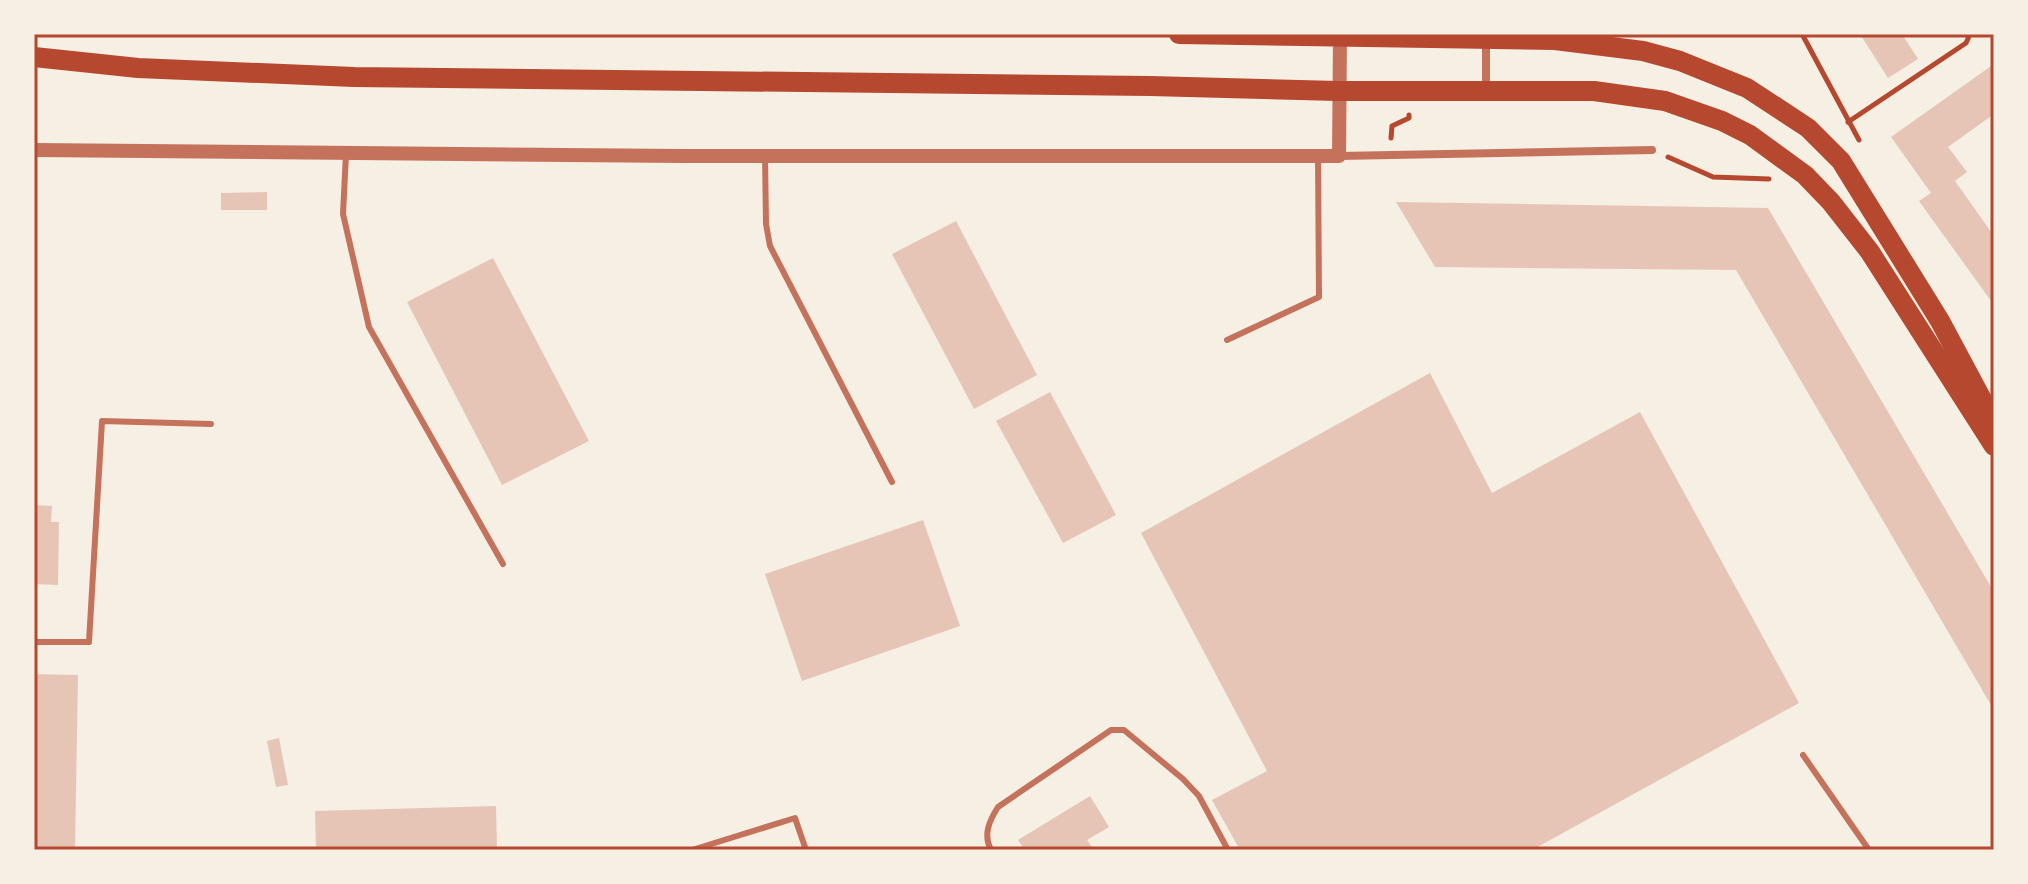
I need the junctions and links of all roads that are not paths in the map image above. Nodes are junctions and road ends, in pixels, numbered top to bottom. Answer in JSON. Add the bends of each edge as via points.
{"nodes":[{"id":1,"x":1179,"y":34,"type":"edge"},
{"id":2,"x":1340,"y":36,"type":"junction"},
{"id":3,"x":1486,"y":36,"type":"edge"},
{"id":4,"x":34,"y":57,"type":"edge"},
{"id":5,"x":1486,"y":90,"type":"junction"},
{"id":6,"x":1338,"y":91,"type":"junction"},
{"id":7,"x":34,"y":150,"type":"edge"},
{"id":8,"x":1652,"y":150,"type":"road end"},
{"id":9,"x":346,"y":154,"type":"junction"},
{"id":10,"x":765,"y":156,"type":"junction"},
{"id":11,"x":1318,"y":156,"type":"junction"},
{"id":12,"x":1339,"y":156,"type":"junction"},
{"id":13,"x":1227,"y":340,"type":"dead end"},
{"id":14,"x":1994,"y":422,"type":"edge"},
{"id":15,"x":211,"y":424,"type":"dead end"},
{"id":16,"x":1994,"y":446,"type":"edge"},
{"id":17,"x":892,"y":482,"type":"dead end"},
{"id":18,"x":503,"y":564,"type":"dead end"},
{"id":19,"x":34,"y":642,"type":"edge"},
{"id":20,"x":1803,"y":755,"type":"dead end"},
{"id":21,"x":692,"y":850,"type":"edge"},
{"id":22,"x":806,"y":850,"type":"edge"},
{"id":23,"x":991,"y":850,"type":"edge"},
{"id":24,"x":1228,"y":850,"type":"edge"},
{"id":25,"x":1869,"y":850,"type":"edge"}],
"edges":[{"from":1,"to":2,"type":"main road"},
{"from":2,"to":3,"type":"main road"},
{"from":2,"to":6,"type":"street"},
{"from":3,"to":5,"type":"street"},
{"from":3,"to":14,"type":"main road","via":[[1593,44],[1680,61],[1747,88],[1808,128],[1841,161],[1940,321]]},
{"from":4,"to":6,"type":"main road","via":[[138,68],[354,77]]},
{"from":5,"to":6,"type":"main road"},
{"from":5,"to":16,"type":"main road","via":[[1594,91],[1665,101],[1750,135],[1831,202],[1870,252]]},
{"from":6,"to":12,"type":"street"},
{"from":7,"to":9,"type":"street"},
{"from":8,"to":12,"type":"street"},
{"from":9,"to":10,"type":"street"},
{"from":9,"to":18,"type":"lane","via":[[343,214],[369,327]]},
{"from":10,"to":11,"type":"street"},
{"from":10,"to":17,"type":"lane","via":[[770,246]]},
{"from":11,"to":12,"type":"street"},
{"from":11,"to":13,"type":"lane","via":[[1319,297]]},
{"from":15,"to":19,"type":"lane","via":[[102,421],[89,642]]},
{"from":20,"to":25,"type":"lane"},
{"from":21,"to":22,"type":"lane","via":[[795,818]]},
{"from":23,"to":24,"type":"lane","via":[[988,823],[998,807],[1111,730],[1124,730],[1183,779],[1199,796]]}]}
